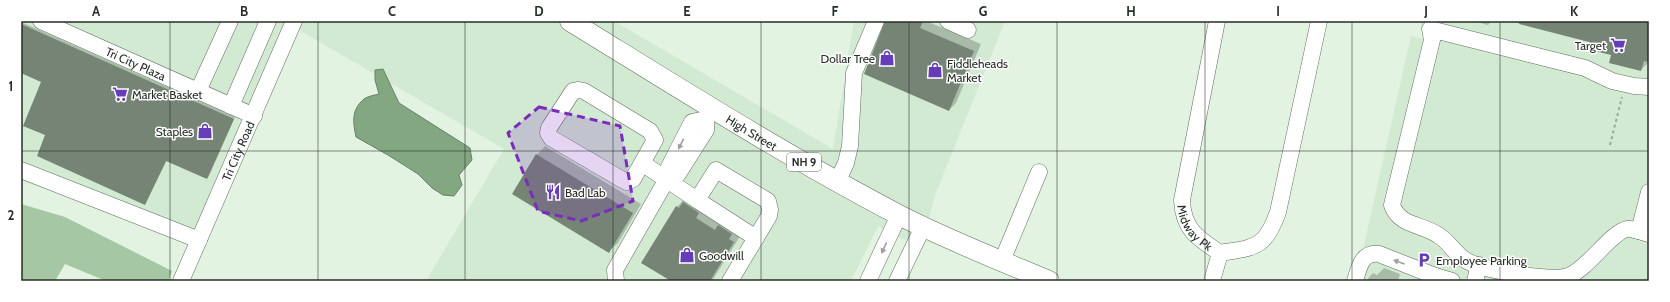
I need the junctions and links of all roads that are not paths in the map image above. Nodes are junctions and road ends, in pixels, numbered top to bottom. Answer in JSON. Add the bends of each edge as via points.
{"nodes":[{"id":1,"x":40,"y":21,"type":"edge"},
{"id":2,"x":230,"y":21,"type":"edge"},
{"id":3,"x":268,"y":21,"type":"edge"},
{"id":4,"x":294,"y":21,"type":"edge"},
{"id":5,"x":570,"y":21,"type":"edge"},
{"id":6,"x":876,"y":21,"type":"edge"},
{"id":7,"x":948,"y":21,"type":"edge"},
{"id":8,"x":1217,"y":21,"type":"edge"},
{"id":9,"x":1318,"y":21,"type":"edge"},
{"id":10,"x":968,"y":30,"type":"dead end"},
{"id":11,"x":1649,"y":87,"type":"edge"},
{"id":12,"x":198,"y":91,"type":"junction"},
{"id":13,"x":231,"y":106,"type":"junction"},
{"id":14,"x":709,"y":113,"type":"junction"},
{"id":15,"x":254,"y":116,"type":"junction"},
{"id":16,"x":642,"y":163,"type":"junction"},
{"id":17,"x":21,"y":170,"type":"edge"},
{"id":18,"x":1039,"y":172,"type":"dead end"},
{"id":19,"x":667,"y":180,"type":"junction"},
{"id":20,"x":837,"y":182,"type":"junction"},
{"id":21,"x":1649,"y":192,"type":"edge"},
{"id":22,"x":697,"y":200,"type":"junction"},
{"id":23,"x":899,"y":215,"type":"junction"},
{"id":24,"x":923,"y":227,"type":"junction"},
{"id":25,"x":1644,"y":233,"type":"edge"},
{"id":26,"x":756,"y":238,"type":"junction"},
{"id":27,"x":199,"y":240,"type":"junction"},
{"id":28,"x":1220,"y":253,"type":"junction"},
{"id":29,"x":1002,"y":261,"type":"junction"},
{"id":30,"x":1479,"y":265,"type":"junction"},
{"id":31,"x":1434,"y":278,"type":"edge"},
{"id":32,"x":181,"y":281,"type":"edge"},
{"id":33,"x":616,"y":281,"type":"edge"},
{"id":34,"x":730,"y":281,"type":"edge"},
{"id":35,"x":868,"y":281,"type":"edge"},
{"id":36,"x":897,"y":281,"type":"edge"},
{"id":37,"x":1049,"y":281,"type":"edge"},
{"id":38,"x":1212,"y":281,"type":"edge"},
{"id":39,"x":1355,"y":281,"type":"edge"},
{"id":40,"x":1452,"y":281,"type":"edge"},
{"id":41,"x":1475,"y":281,"type":"edge"}],
"edges":[{"from":1,"to":12,"type":"street","name":"Tri City Plaza"},
{"from":2,"to":12,"type":"street"},
{"from":3,"to":13,"type":"street"},
{"from":4,"to":15,"type":"street","name":"Tri City Road"},
{"from":5,"to":14,"type":"main road","name":"High Street","number":"NH 9"},
{"from":6,"to":20,"type":"street","via":[[854,73],[850,146],[846,163]]},
{"from":7,"to":10,"type":"street"},
{"from":8,"to":28,"type":"street","name":"Midway Pk","via":[[1182,200],[1182,214],[1194,235]]},
{"from":9,"to":28,"type":"street","name":"Midway Pk","via":[[1274,224],[1262,242],[1253,247]]},
{"from":11,"to":30,"type":"street","via":[[1612,81],[1585,68],[1430,29],[1432,40],[1392,205],[1398,217],[1438,235],[1448,242],[1458,255]]},
{"from":12,"to":13,"type":"street","name":"Tri City Plaza"},
{"from":13,"to":15,"type":"street","name":"Tri City Plaza"},
{"from":14,"to":19,"type":"street","via":[[706,130],[678,174]]},
{"from":14,"to":20,"type":"main road","name":"High Street","number":"NH 9"},
{"from":15,"to":27,"type":"street","name":"Tri City Road"},
{"from":16,"to":16,"type":"street","via":[[633,179],[627,182],[551,138],[549,128],[573,91],[584,91],[650,130],[655,140]]},
{"from":16,"to":19,"type":"street"},
{"from":17,"to":27,"type":"street"},
{"from":18,"to":29,"type":"street"},
{"from":19,"to":22,"type":"street"},
{"from":19,"to":33,"type":"street","via":[[615,270]]},
{"from":20,"to":23,"type":"main road","name":"High Street","number":"NH 9"},
{"from":21,"to":25,"type":"street"},
{"from":22,"to":26,"type":"street"},
{"from":22,"to":26,"type":"street","via":[[716,170],[768,201],[769,216]]},
{"from":23,"to":24,"type":"main road","name":"High Street","number":"NH 9"},
{"from":23,"to":35,"type":"street","one_way":true},
{"from":24,"to":29,"type":"main road","name":"High Street","number":"NH 9"},
{"from":24,"to":36,"type":"street"},
{"from":25,"to":30,"type":"street","via":[[1628,229],[1620,233],[1569,276],[1539,278]]},
{"from":26,"to":34,"type":"street"},
{"from":27,"to":32,"type":"street","name":"Tri City Road"},
{"from":28,"to":38,"type":"street"},
{"from":29,"to":37,"type":"main road","name":"High Street","number":"NH 9"},
{"from":30,"to":41,"type":"street"},
{"from":31,"to":39,"type":"street","one_way":true,"via":[[1378,254],[1369,254],[1362,261]]},
{"from":31,"to":40,"type":"street"}]}
